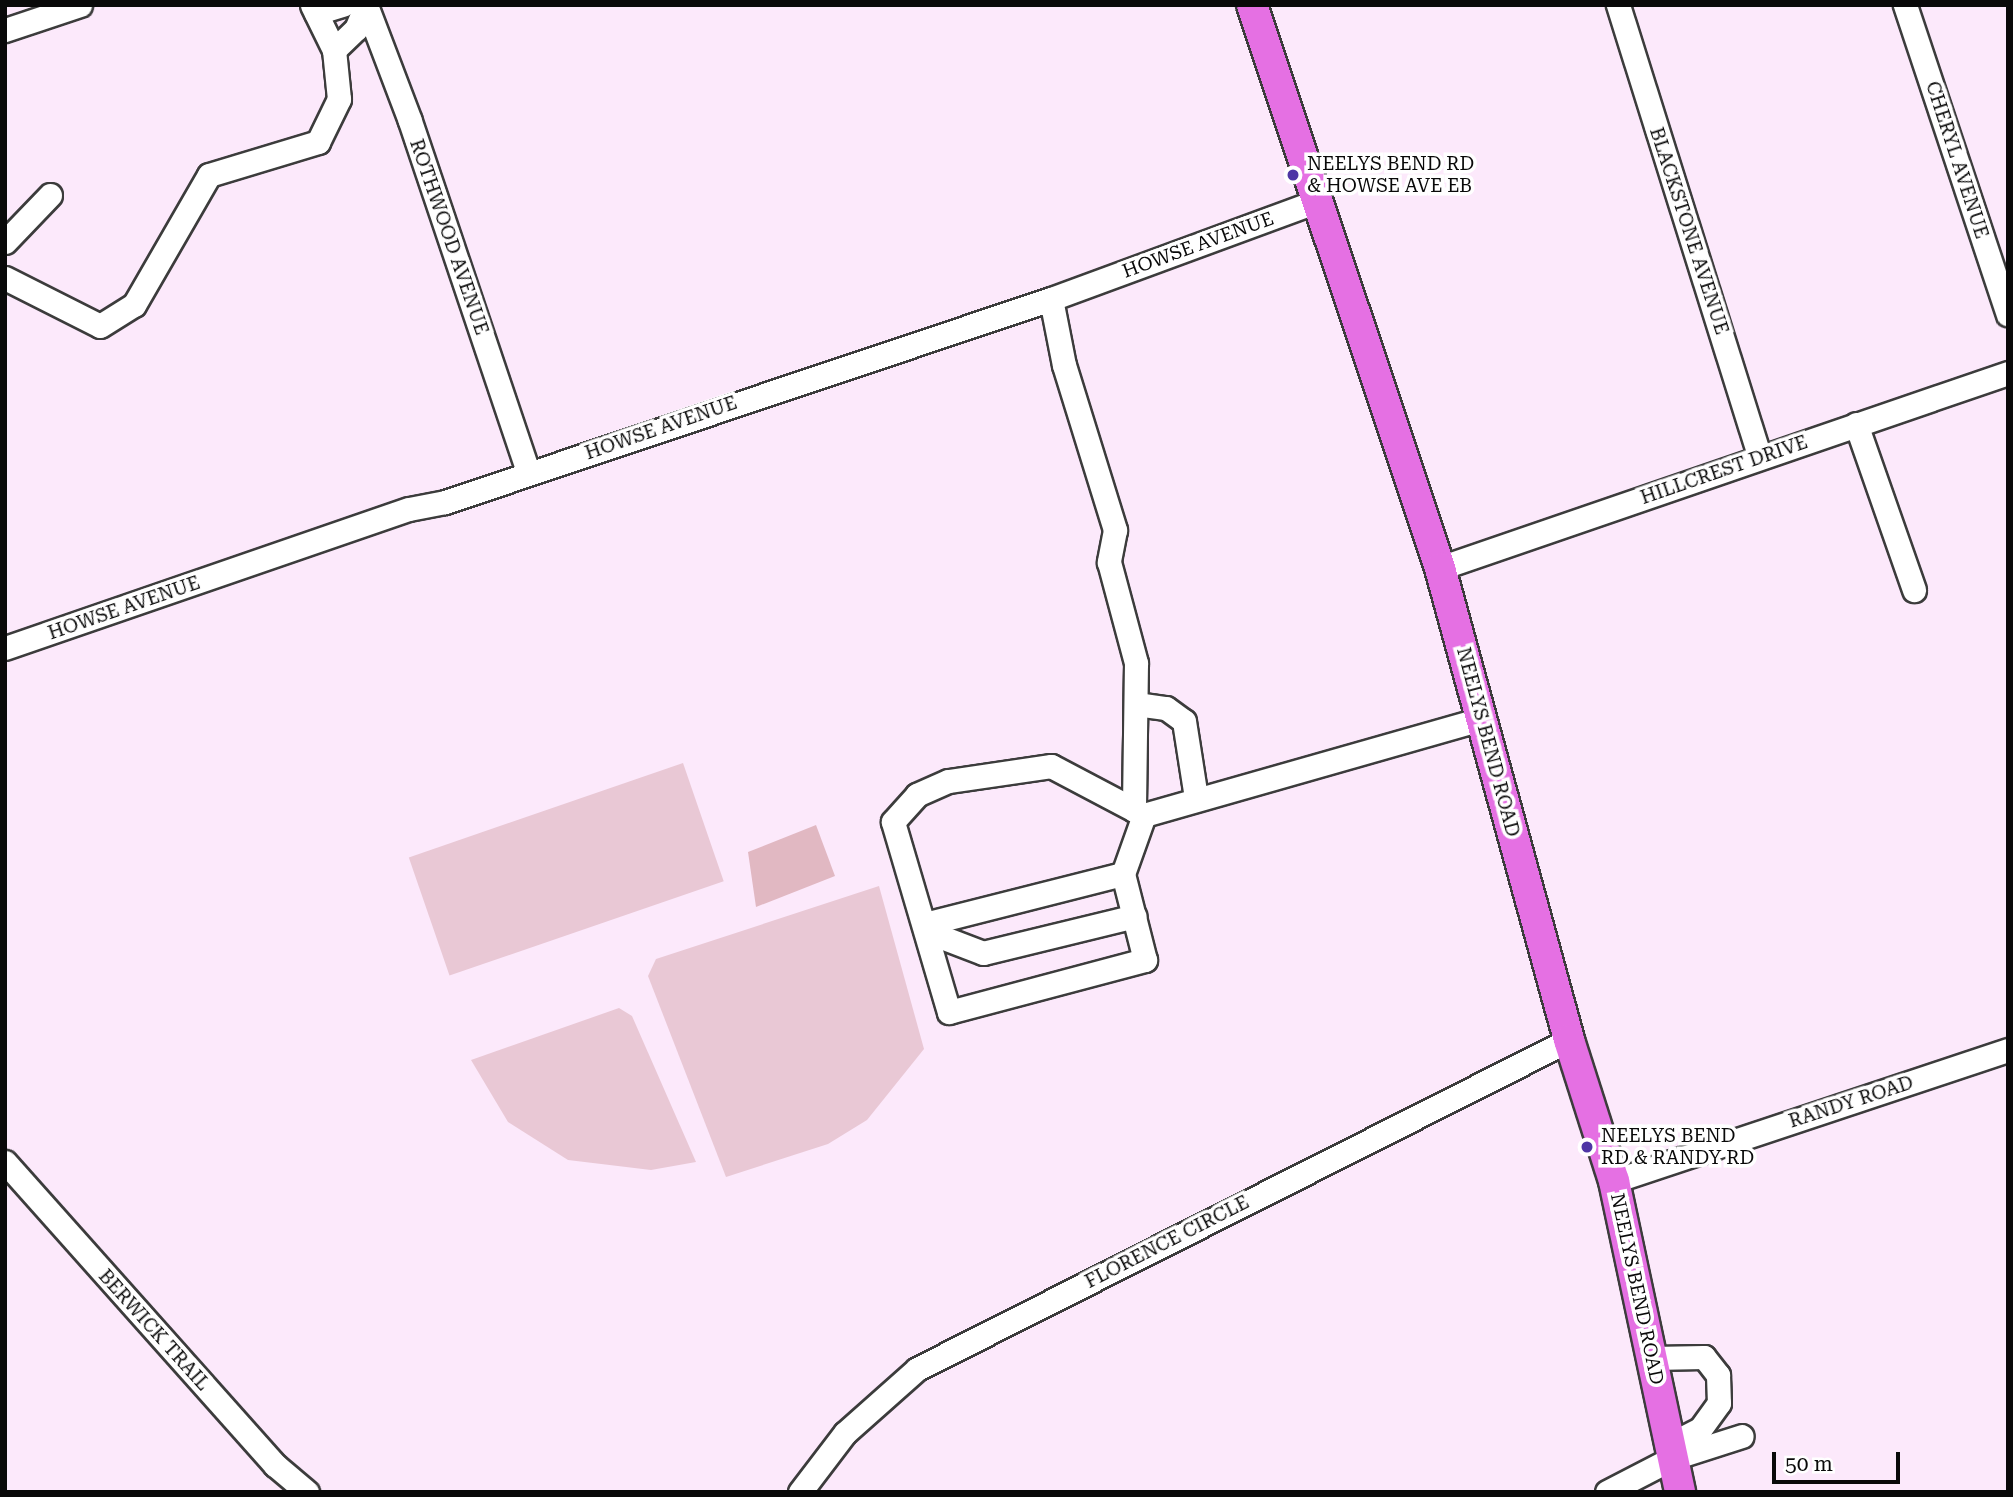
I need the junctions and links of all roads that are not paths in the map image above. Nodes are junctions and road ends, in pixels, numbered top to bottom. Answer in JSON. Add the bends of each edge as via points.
{"nodes":[{"id":1,"x":80,"y":5,"type":"edge"},
{"id":2,"x":1252,"y":5,"type":"edge"},
{"id":3,"x":1618,"y":5,"type":"edge"},
{"id":4,"x":1905,"y":5,"type":"edge"},
{"id":5,"x":356,"y":6,"type":"edge"},
{"id":6,"x":314,"y":9,"type":"edge"},
{"id":7,"x":5,"y":30,"type":"edge"},
{"id":8,"x":334,"y":50,"type":"junction"},
{"id":9,"x":50,"y":195,"type":"dead end"},
{"id":10,"x":1315,"y":202,"type":"junction"},
{"id":11,"x":5,"y":242,"type":"edge"},
{"id":12,"x":5,"y":278,"type":"edge"},
{"id":13,"x":1051,"y":299,"type":"junction"},
{"id":14,"x":2008,"y":314,"type":"edge"},
{"id":15,"x":2008,"y":373,"type":"edge"},
{"id":16,"x":1856,"y":424,"type":"junction"},
{"id":17,"x":1760,"y":457,"type":"junction"},
{"id":18,"x":528,"y":471,"type":"junction"},
{"id":19,"x":1440,"y":568,"type":"junction"},
{"id":20,"x":1914,"y":590,"type":"dead end"},
{"id":21,"x":5,"y":648,"type":"edge"},
{"id":22,"x":1136,"y":704,"type":"junction"},
{"id":23,"x":1481,"y":719,"type":"junction"},
{"id":24,"x":1196,"y":798,"type":"junction"},
{"id":25,"x":1139,"y":812,"type":"junction"},
{"id":26,"x":1123,"y":874,"type":"junction"},
{"id":27,"x":1135,"y":916,"type":"junction"},
{"id":28,"x":925,"y":924,"type":"junction"},
{"id":29,"x":1569,"y":1040,"type":"junction"},
{"id":30,"x":2008,"y":1050,"type":"edge"},
{"id":31,"x":5,"y":1162,"type":"edge"},
{"id":32,"x":1614,"y":1181,"type":"junction"},
{"id":33,"x":1652,"y":1358,"type":"junction"},
{"id":34,"x":1742,"y":1436,"type":"dead end"},
{"id":35,"x":1671,"y":1451,"type":"junction"},
{"id":36,"x":307,"y":1492,"type":"edge"},
{"id":37,"x":800,"y":1492,"type":"edge"},
{"id":38,"x":1607,"y":1492,"type":"edge"},
{"id":39,"x":1680,"y":1492,"type":"edge"}],
"edges":[{"from":1,"to":7,"type":"street"},
{"from":2,"to":10,"type":"main road","name":"NEELYS BEND ROAD"},
{"from":3,"to":17,"type":"street","name":"BLACKSTONE AVENUE"},
{"from":4,"to":14,"type":"street","name":"CHERYL AVENUE"},
{"from":5,"to":6,"type":"street"},
{"from":5,"to":8,"type":"street","via":[[356,29]]},
{"from":5,"to":18,"type":"street","name":"ROTHWOOD AVENUE"},
{"from":6,"to":8,"type":"street"},
{"from":8,"to":12,"type":"street","via":[[339,99],[318,142],[209,175],[135,305],[100,326]]},
{"from":9,"to":11,"type":"street"},
{"from":10,"to":13,"type":"street","name":"HOWSE AVENUE"},
{"from":10,"to":19,"type":"main road","name":"NEELYS BEND ROAD"},
{"from":13,"to":18,"type":"street","name":"HOWSE AVENUE"},
{"from":13,"to":22,"type":"street","via":[[1064,365],[1115,530],[1109,562],[1136,663]]},
{"from":15,"to":16,"type":"street","name":"HILLCREST DRIVE"},
{"from":16,"to":17,"type":"street","name":"HILLCREST DRIVE"},
{"from":16,"to":20,"type":"street"},
{"from":17,"to":19,"type":"street","name":"HILLCREST DRIVE"},
{"from":18,"to":21,"type":"street","name":"HOWSE AVENUE"},
{"from":19,"to":23,"type":"main road","name":"NEELYS BEND ROAD"},
{"from":22,"to":24,"type":"street","via":[[1166,708],[1184,721]]},
{"from":22,"to":25,"type":"street"},
{"from":23,"to":24,"type":"street"},
{"from":23,"to":29,"type":"main road","name":"NEELYS BEND ROAD"},
{"from":24,"to":25,"type":"street"},
{"from":25,"to":26,"type":"street"},
{"from":25,"to":28,"type":"street","via":[[1051,766],[948,780],[918,795],[893,822]]},
{"from":26,"to":27,"type":"street"},
{"from":26,"to":28,"type":"street"},
{"from":27,"to":28,"type":"street","via":[[983,953],[944,938]]},
{"from":27,"to":28,"type":"street","via":[[1145,960],[949,1012]]},
{"from":29,"to":32,"type":"main road","name":"NEELYS BEND ROAD"},
{"from":29,"to":37,"type":"street","name":"FLORENCE CIRCLE","via":[[917,1369],[845,1433]]},
{"from":30,"to":32,"type":"street","name":"RANDY ROAD"},
{"from":31,"to":36,"type":"street","name":"BERWICK TRAIL","via":[[275,1465]]},
{"from":32,"to":33,"type":"main road","name":"NEELYS BEND ROAD"},
{"from":33,"to":35,"type":"main road","name":"NEELYS BEND ROAD"},
{"from":33,"to":35,"type":"street","via":[[1704,1357],[1718,1375],[1718,1403],[1700,1429]]},
{"from":34,"to":35,"type":"street"},
{"from":35,"to":38,"type":"street"},
{"from":35,"to":39,"type":"main road","name":"NEELYS BEND ROAD"}]}
